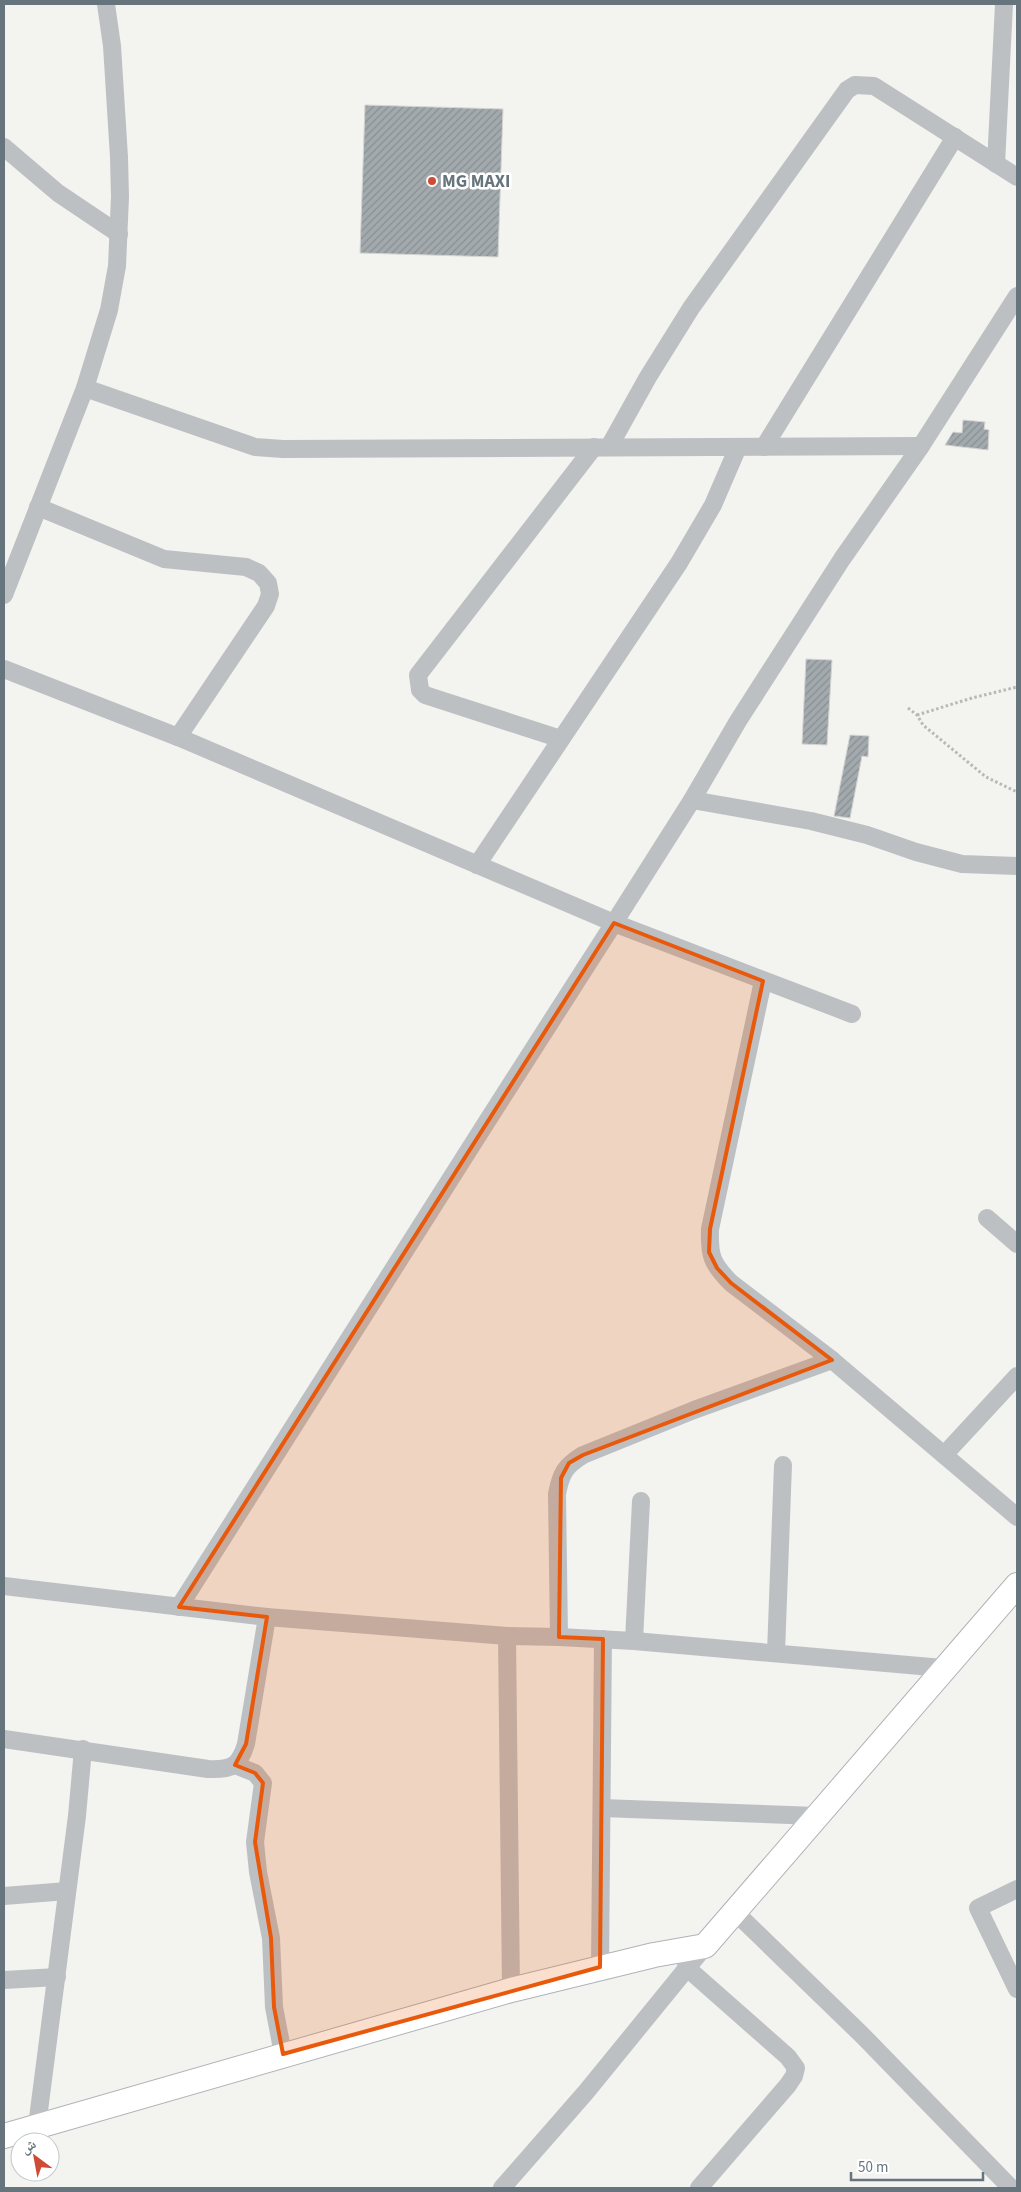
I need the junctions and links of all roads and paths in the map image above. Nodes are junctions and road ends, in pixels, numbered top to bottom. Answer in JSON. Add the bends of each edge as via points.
{"nodes":[{"id":1,"x":106,"y":4,"type":"edge"},
{"id":2,"x":1004,"y":4,"type":"edge"},
{"id":3,"x":955,"y":137,"type":"junction"},
{"id":4,"x":4,"y":147,"type":"edge"},
{"id":5,"x":996,"y":164,"type":"junction"},
{"id":6,"x":1017,"y":177,"type":"edge"},
{"id":7,"x":119,"y":234,"type":"junction"},
{"id":8,"x":1017,"y":296,"type":"edge"},
{"id":9,"x":84,"y":388,"type":"junction"},
{"id":10,"x":921,"y":446,"type":"junction"},
{"id":11,"x":602,"y":447,"type":"junction"},
{"id":12,"x":738,"y":447,"type":"junction"},
{"id":13,"x":764,"y":447,"type":"junction"},
{"id":14,"x":38,"y":506,"type":"junction"},
{"id":15,"x":4,"y":595,"type":"edge"},
{"id":16,"x":4,"y":669,"type":"edge"},
{"id":17,"x":1017,"y":688,"type":"edge"},
{"id":18,"x":908,"y":708,"type":"dead end"},
{"id":19,"x":917,"y":715,"type":"junction"},
{"id":20,"x":178,"y":737,"type":"junction"},
{"id":21,"x":561,"y":739,"type":"junction"},
{"id":22,"x":1017,"y":792,"type":"edge"},
{"id":23,"x":692,"y":800,"type":"junction"},
{"id":24,"x":477,"y":865,"type":"junction"},
{"id":25,"x":1017,"y":866,"type":"edge"},
{"id":26,"x":614,"y":923,"type":"junction"},
{"id":27,"x":763,"y":981,"type":"junction"},
{"id":28,"x":852,"y":1014,"type":"dead end"},
{"id":29,"x":987,"y":1218,"type":"dead end"},
{"id":30,"x":1017,"y":1244,"type":"edge"},
{"id":31,"x":832,"y":1360,"type":"junction"},
{"id":32,"x":1017,"y":1376,"type":"edge"},
{"id":33,"x":944,"y":1455,"type":"junction"},
{"id":34,"x":783,"y":1465,"type":"dead end"},
{"id":35,"x":642,"y":1501,"type":"dead end"},
{"id":36,"x":1017,"y":1517,"type":"edge"},
{"id":37,"x":1017,"y":1585,"type":"edge"},
{"id":38,"x":4,"y":1586,"type":"edge"},
{"id":39,"x":179,"y":1607,"type":"junction"},
{"id":40,"x":267,"y":1617,"type":"junction"},
{"id":41,"x":507,"y":1636,"type":"junction"},
{"id":42,"x":559,"y":1637,"type":"junction"},
{"id":43,"x":603,"y":1639,"type":"junction"},
{"id":44,"x":634,"y":1642,"type":"junction"},
{"id":45,"x":776,"y":1653,"type":"junction"},
{"id":46,"x":943,"y":1668,"type":"junction"},
{"id":47,"x":4,"y":1739,"type":"edge"},
{"id":48,"x":83,"y":1749,"type":"junction"},
{"id":49,"x":235,"y":1765,"type":"junction"},
{"id":50,"x":602,"y":1808,"type":"junction"},
{"id":51,"x":817,"y":1816,"type":"junction"},
{"id":52,"x":1017,"y":1889,"type":"edge"},
{"id":53,"x":67,"y":1891,"type":"junction"},
{"id":54,"x":4,"y":1896,"type":"edge"},
{"id":55,"x":734,"y":1912,"type":"junction"},
{"id":56,"x":705,"y":1946,"type":"junction"},
{"id":57,"x":600,"y":1967,"type":"junction"},
{"id":58,"x":686,"y":1967,"type":"junction"},
{"id":59,"x":57,"y":1977,"type":"junction"},
{"id":60,"x":4,"y":1980,"type":"edge"},
{"id":61,"x":1017,"y":1989,"type":"edge"},
{"id":62,"x":511,"y":1990,"type":"junction"},
{"id":63,"x":282,"y":2054,"type":"junction"},
{"id":64,"x":37,"y":2126,"type":"junction"},
{"id":65,"x":4,"y":2136,"type":"edge"},
{"id":66,"x":502,"y":2188,"type":"edge"},
{"id":67,"x":699,"y":2188,"type":"edge"},
{"id":68,"x":1011,"y":2188,"type":"edge"}],
"edges":[{"from":1,"to":7,"type":"street","via":[[118,148]]},
{"from":2,"to":5,"type":"street"},
{"from":3,"to":5,"type":"street"},
{"from":3,"to":11,"type":"street","via":[[874,86],[855,85],[847,90],[691,308]]},
{"from":3,"to":13,"type":"street"},
{"from":4,"to":7,"type":"street","via":[[58,193]]},
{"from":5,"to":6,"type":"street"},
{"from":7,"to":9,"type":"street","via":[[109,310]]},
{"from":8,"to":10,"type":"street"},
{"from":9,"to":11,"type":"street","via":[[255,447]]},
{"from":9,"to":14,"type":"street"},
{"from":10,"to":13,"type":"street"},
{"from":10,"to":23,"type":"street","via":[[738,721]]},
{"from":11,"to":12,"type":"street"},
{"from":11,"to":21,"type":"street","via":[[418,676],[420,690],[425,695]]},
{"from":12,"to":13,"type":"street"},
{"from":12,"to":21,"type":"street","via":[[713,505],[679,563]]},
{"from":14,"to":15,"type":"street"},
{"from":14,"to":20,"type":"street","via":[[164,559],[246,567],[259,573],[268,583],[270,594],[266,606]]},
{"from":16,"to":20,"type":"street"},
{"from":17,"to":19,"type":"path"},
{"from":18,"to":19,"type":"path"},
{"from":19,"to":22,"type":"path","via":[[923,725],[986,777]]},
{"from":20,"to":24,"type":"street"},
{"from":21,"to":24,"type":"street"},
{"from":23,"to":25,"type":"street","via":[[811,821],[962,864]]},
{"from":23,"to":26,"type":"street"},
{"from":24,"to":26,"type":"street"},
{"from":26,"to":27,"type":"street"},
{"from":26,"to":39,"type":"street"},
{"from":27,"to":28,"type":"street"},
{"from":27,"to":31,"type":"street","via":[[710,1229],[709,1252],[717,1268],[731,1283]]},
{"from":29,"to":30,"type":"street"},
{"from":31,"to":33,"type":"street"},
{"from":31,"to":42,"type":"street","via":[[694,1410],[583,1455],[569,1464],[557,1494]]},
{"from":32,"to":33,"type":"street"},
{"from":33,"to":36,"type":"street"},
{"from":34,"to":45,"type":"street"},
{"from":35,"to":44,"type":"street"},
{"from":37,"to":46,"type":"street"},
{"from":38,"to":39,"type":"street"},
{"from":39,"to":40,"type":"street"},
{"from":40,"to":41,"type":"street"},
{"from":40,"to":49,"type":"street","via":[[246,1744]]},
{"from":41,"to":42,"type":"street"},
{"from":41,"to":62,"type":"street"},
{"from":42,"to":43,"type":"street"},
{"from":43,"to":44,"type":"street"},
{"from":43,"to":50,"type":"street"},
{"from":44,"to":45,"type":"street"},
{"from":45,"to":46,"type":"street"},
{"from":46,"to":51,"type":"street"},
{"from":47,"to":48,"type":"street"},
{"from":48,"to":49,"type":"street","via":[[208,1769],[223,1770]]},
{"from":48,"to":53,"type":"street"},
{"from":49,"to":63,"type":"street","via":[[255,1773],[263,1783],[255,1842],[271,1938],[274,2007]]},
{"from":50,"to":51,"type":"street"},
{"from":50,"to":57,"type":"street"},
{"from":51,"to":55,"type":"street"},
{"from":52,"to":61,"type":"street","via":[[978,1908]]},
{"from":53,"to":54,"type":"street"},
{"from":53,"to":59,"type":"street"},
{"from":55,"to":56,"type":"street"},
{"from":55,"to":68,"type":"street","via":[[862,2035]]},
{"from":56,"to":57,"type":"street"},
{"from":56,"to":58,"type":"street"},
{"from":57,"to":62,"type":"street"},
{"from":58,"to":66,"type":"street","via":[[586,2092]]},
{"from":58,"to":67,"type":"street","via":[[788,2057],[796,2068],[788,2085]]},
{"from":59,"to":60,"type":"street"},
{"from":59,"to":64,"type":"street"},
{"from":62,"to":63,"type":"street"},
{"from":63,"to":64,"type":"street"},
{"from":64,"to":65,"type":"street"}]}
